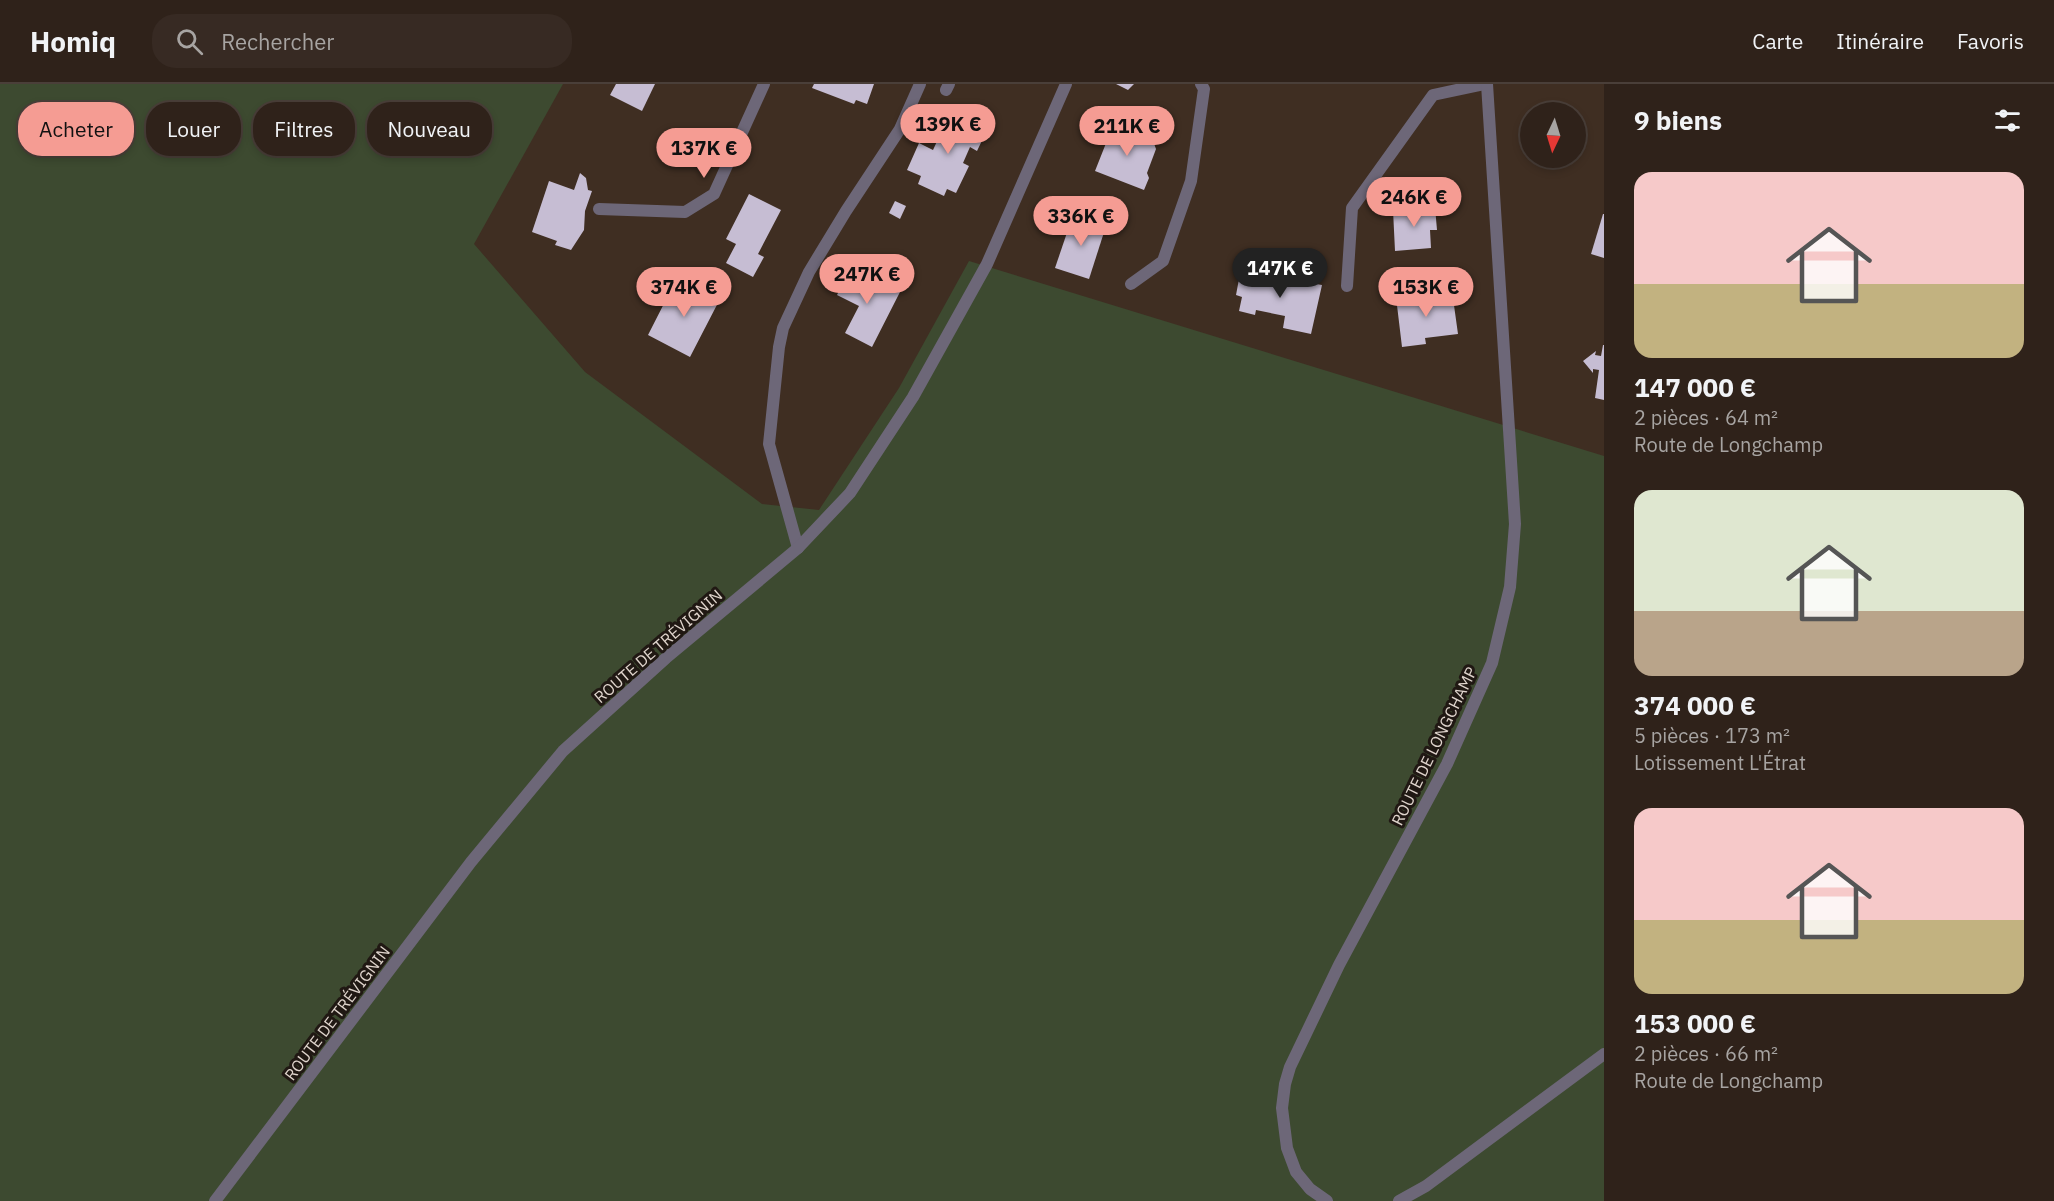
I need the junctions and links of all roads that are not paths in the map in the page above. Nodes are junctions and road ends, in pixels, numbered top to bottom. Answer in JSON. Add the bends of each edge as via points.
{"nodes":[{"id":1,"x":764,"y":84,"type":"edge"},
{"id":2,"x":920,"y":84,"type":"edge"},
{"id":3,"x":1066,"y":84,"type":"edge"},
{"id":4,"x":1201,"y":84,"type":"edge"},
{"id":5,"x":1486,"y":84,"type":"edge"},
{"id":6,"x":599,"y":209,"type":"dead end"},
{"id":7,"x":1131,"y":284,"type":"dead end"},
{"id":8,"x":1347,"y":286,"type":"dead end"},
{"id":9,"x":798,"y":548,"type":"junction"},
{"id":10,"x":1604,"y":1054,"type":"edge"},
{"id":11,"x":215,"y":1201,"type":"edge"},
{"id":12,"x":1327,"y":1201,"type":"edge"},
{"id":13,"x":1399,"y":1201,"type":"edge"}],
"edges":[{"from":1,"to":6,"type":"street","via":[[714,194],[685,212]]},
{"from":2,"to":9,"type":"street","via":[[900,129],[809,272],[783,328],[769,444]]},
{"from":3,"to":9,"type":"street","name":"ROUTE DE TRÉVIGNIN","via":[[987,264],[913,397],[850,493]]},
{"from":4,"to":7,"type":"street","via":[[1204,89],[1191,181],[1167,251],[1163,261]]},
{"from":5,"to":8,"type":"street","via":[[1433,95],[1352,208]]},
{"from":5,"to":12,"type":"street","name":"ROUTE DE LONGCHAMP","via":[[1515,524],[1510,587],[1492,663],[1447,764],[1339,965],[1290,1067],[1282,1108],[1287,1148],[1296,1172]]},
{"from":9,"to":11,"type":"street","name":"ROUTE DE TRÉVIGNIN","via":[[666,658],[563,752],[471,862]]},
{"from":10,"to":13,"type":"street","via":[[1426,1186]]}]}
